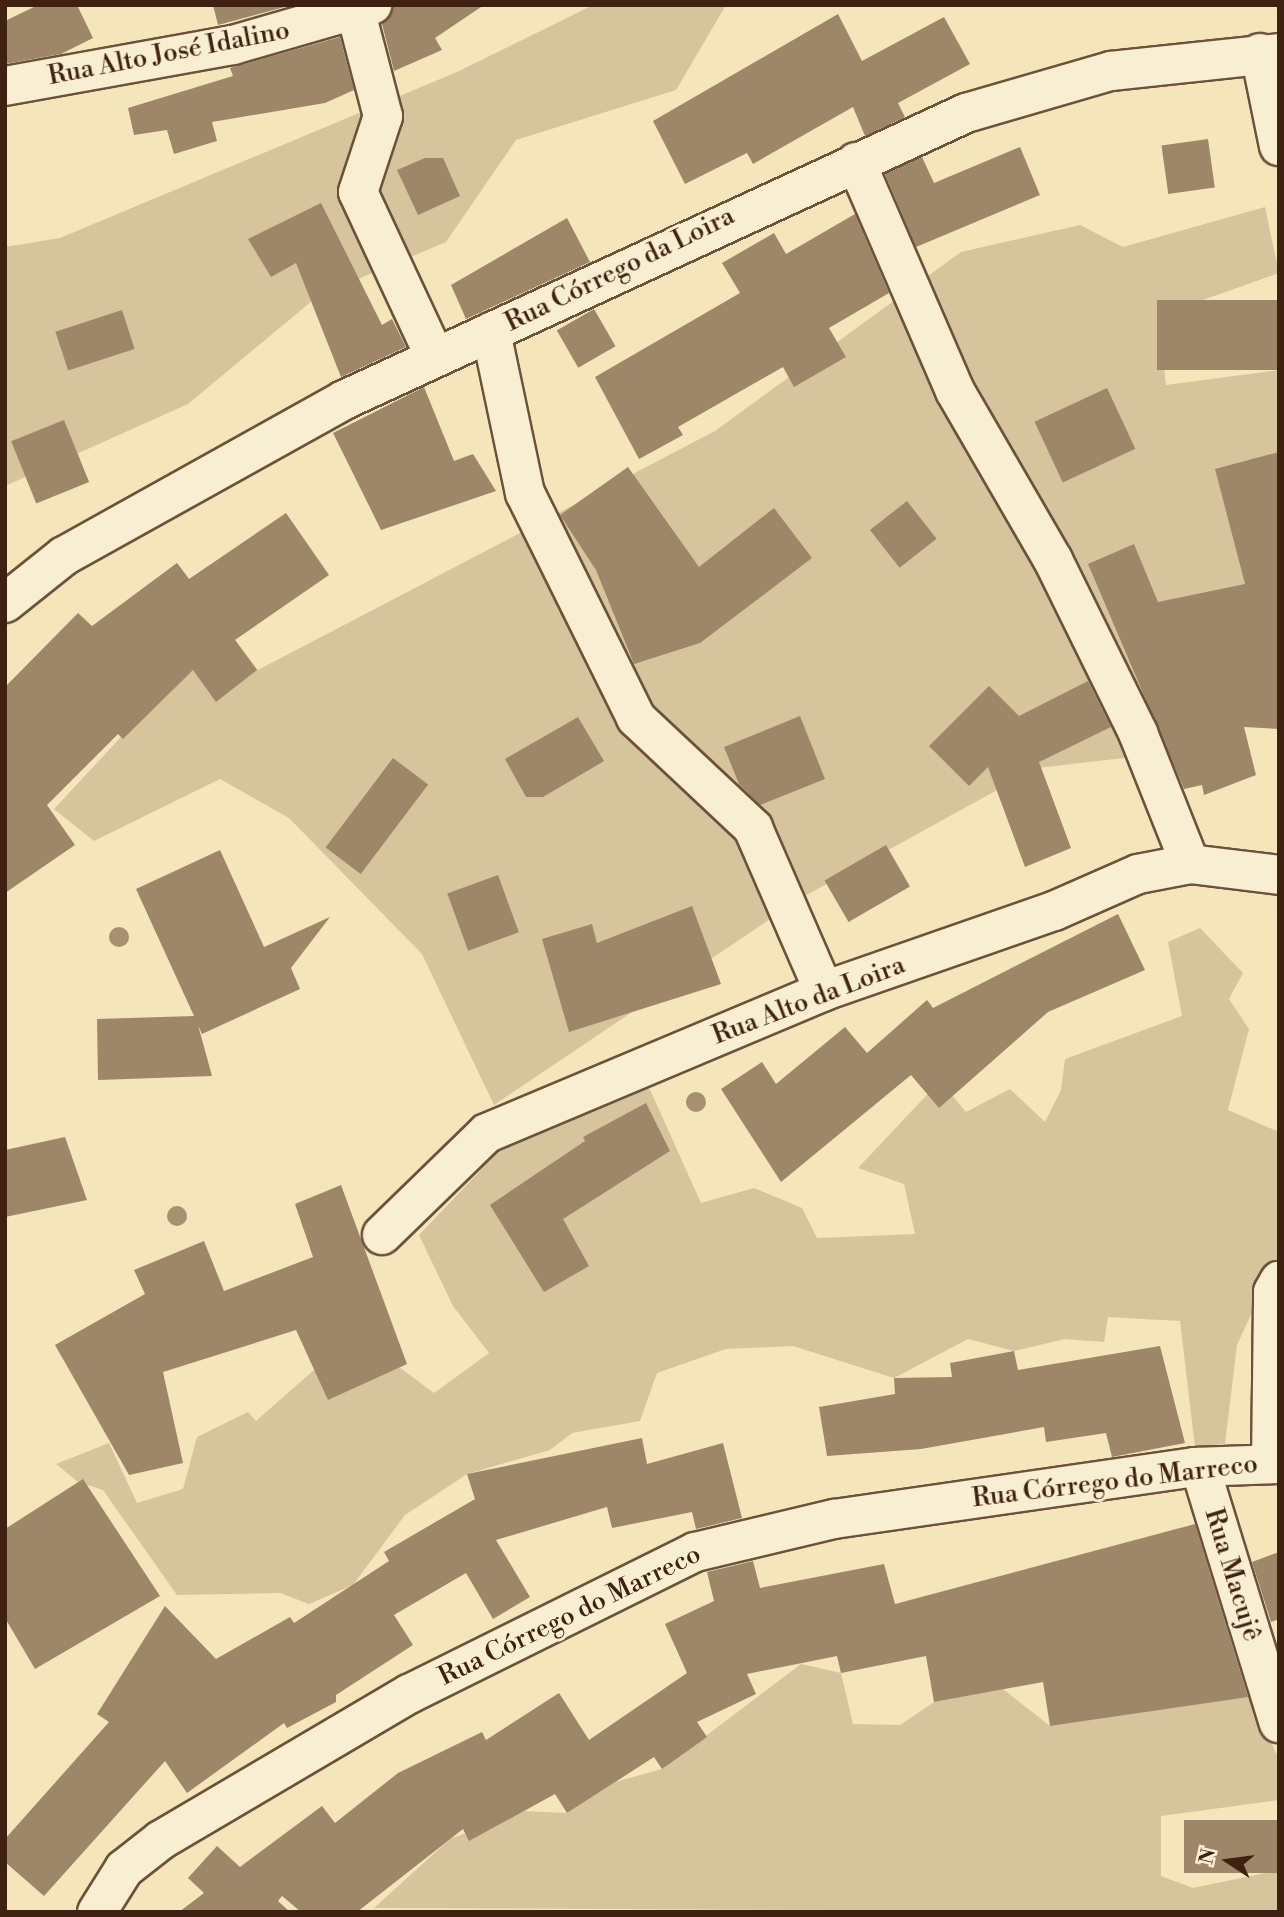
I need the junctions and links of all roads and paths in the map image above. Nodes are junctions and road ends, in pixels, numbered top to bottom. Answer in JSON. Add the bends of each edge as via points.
{"nodes":[{"id":1,"x":361,"y":8,"type":"edge"},
{"id":2,"x":1269,"y":53,"type":"edge"},
{"id":3,"x":5,"y":86,"type":"edge"},
{"id":4,"x":1279,"y":145,"type":"edge"},
{"id":5,"x":856,"y":162,"type":"junction"},
{"id":6,"x":491,"y":332,"type":"junction"},
{"id":7,"x":435,"y":357,"type":"junction"},
{"id":8,"x":5,"y":603,"type":"edge"},
{"id":9,"x":1190,"y":864,"type":"junction"},
{"id":10,"x":1279,"y":875,"type":"edge"},
{"id":11,"x":824,"y":991,"type":"junction"},
{"id":12,"x":382,"y":1235,"type":"dead end"},
{"id":13,"x":1279,"y":1281,"type":"edge"},
{"id":14,"x":1275,"y":1464,"type":"edge"},
{"id":15,"x":1200,"y":1467,"type":"junction"},
{"id":16,"x":1279,"y":1723,"type":"edge"},
{"id":17,"x":97,"y":1912,"type":"edge"}],
"edges":[{"from":1,"to":3,"type":"street","name":"Rua Alto José Idalino","via":[[233,45]]},
{"from":1,"to":7,"type":"street","via":[[383,116],[358,192]]},
{"from":2,"to":4,"type":"street"},
{"from":2,"to":5,"type":"street","name":"Rua Córrego da Loira","via":[[1111,71],[1045,87],[966,113]]},
{"from":5,"to":6,"type":"street","name":"Rua Córrego da Loira"},
{"from":5,"to":9,"type":"street","via":[[955,391],[1053,560],[1138,733]]},
{"from":6,"to":7,"type":"street","name":"Rua Córrego da Loira"},
{"from":6,"to":11,"type":"street","via":[[525,493],[636,718],[753,828]]},
{"from":7,"to":8,"type":"street","name":"Rua Córrego da Loira","via":[[344,400],[64,556]]},
{"from":9,"to":10,"type":"street","name":"Rua Alto da Loira"},
{"from":9,"to":11,"type":"street","name":"Rua Alto da Loira","via":[[1138,874],[1054,912]]},
{"from":11,"to":12,"type":"street","name":"Rua Alto da Loira","via":[[487,1133]]},
{"from":13,"to":14,"type":"street","via":[[1273,1292]]},
{"from":14,"to":15,"type":"street","name":"Rua Córrego do Marreco"},
{"from":15,"to":16,"type":"street","name":"Rua Macujê"},
{"from":15,"to":17,"type":"street","name":"Rua Córrego do Marreco","via":[[834,1519],[695,1552],[409,1694],[161,1840],[124,1869]]}]}
